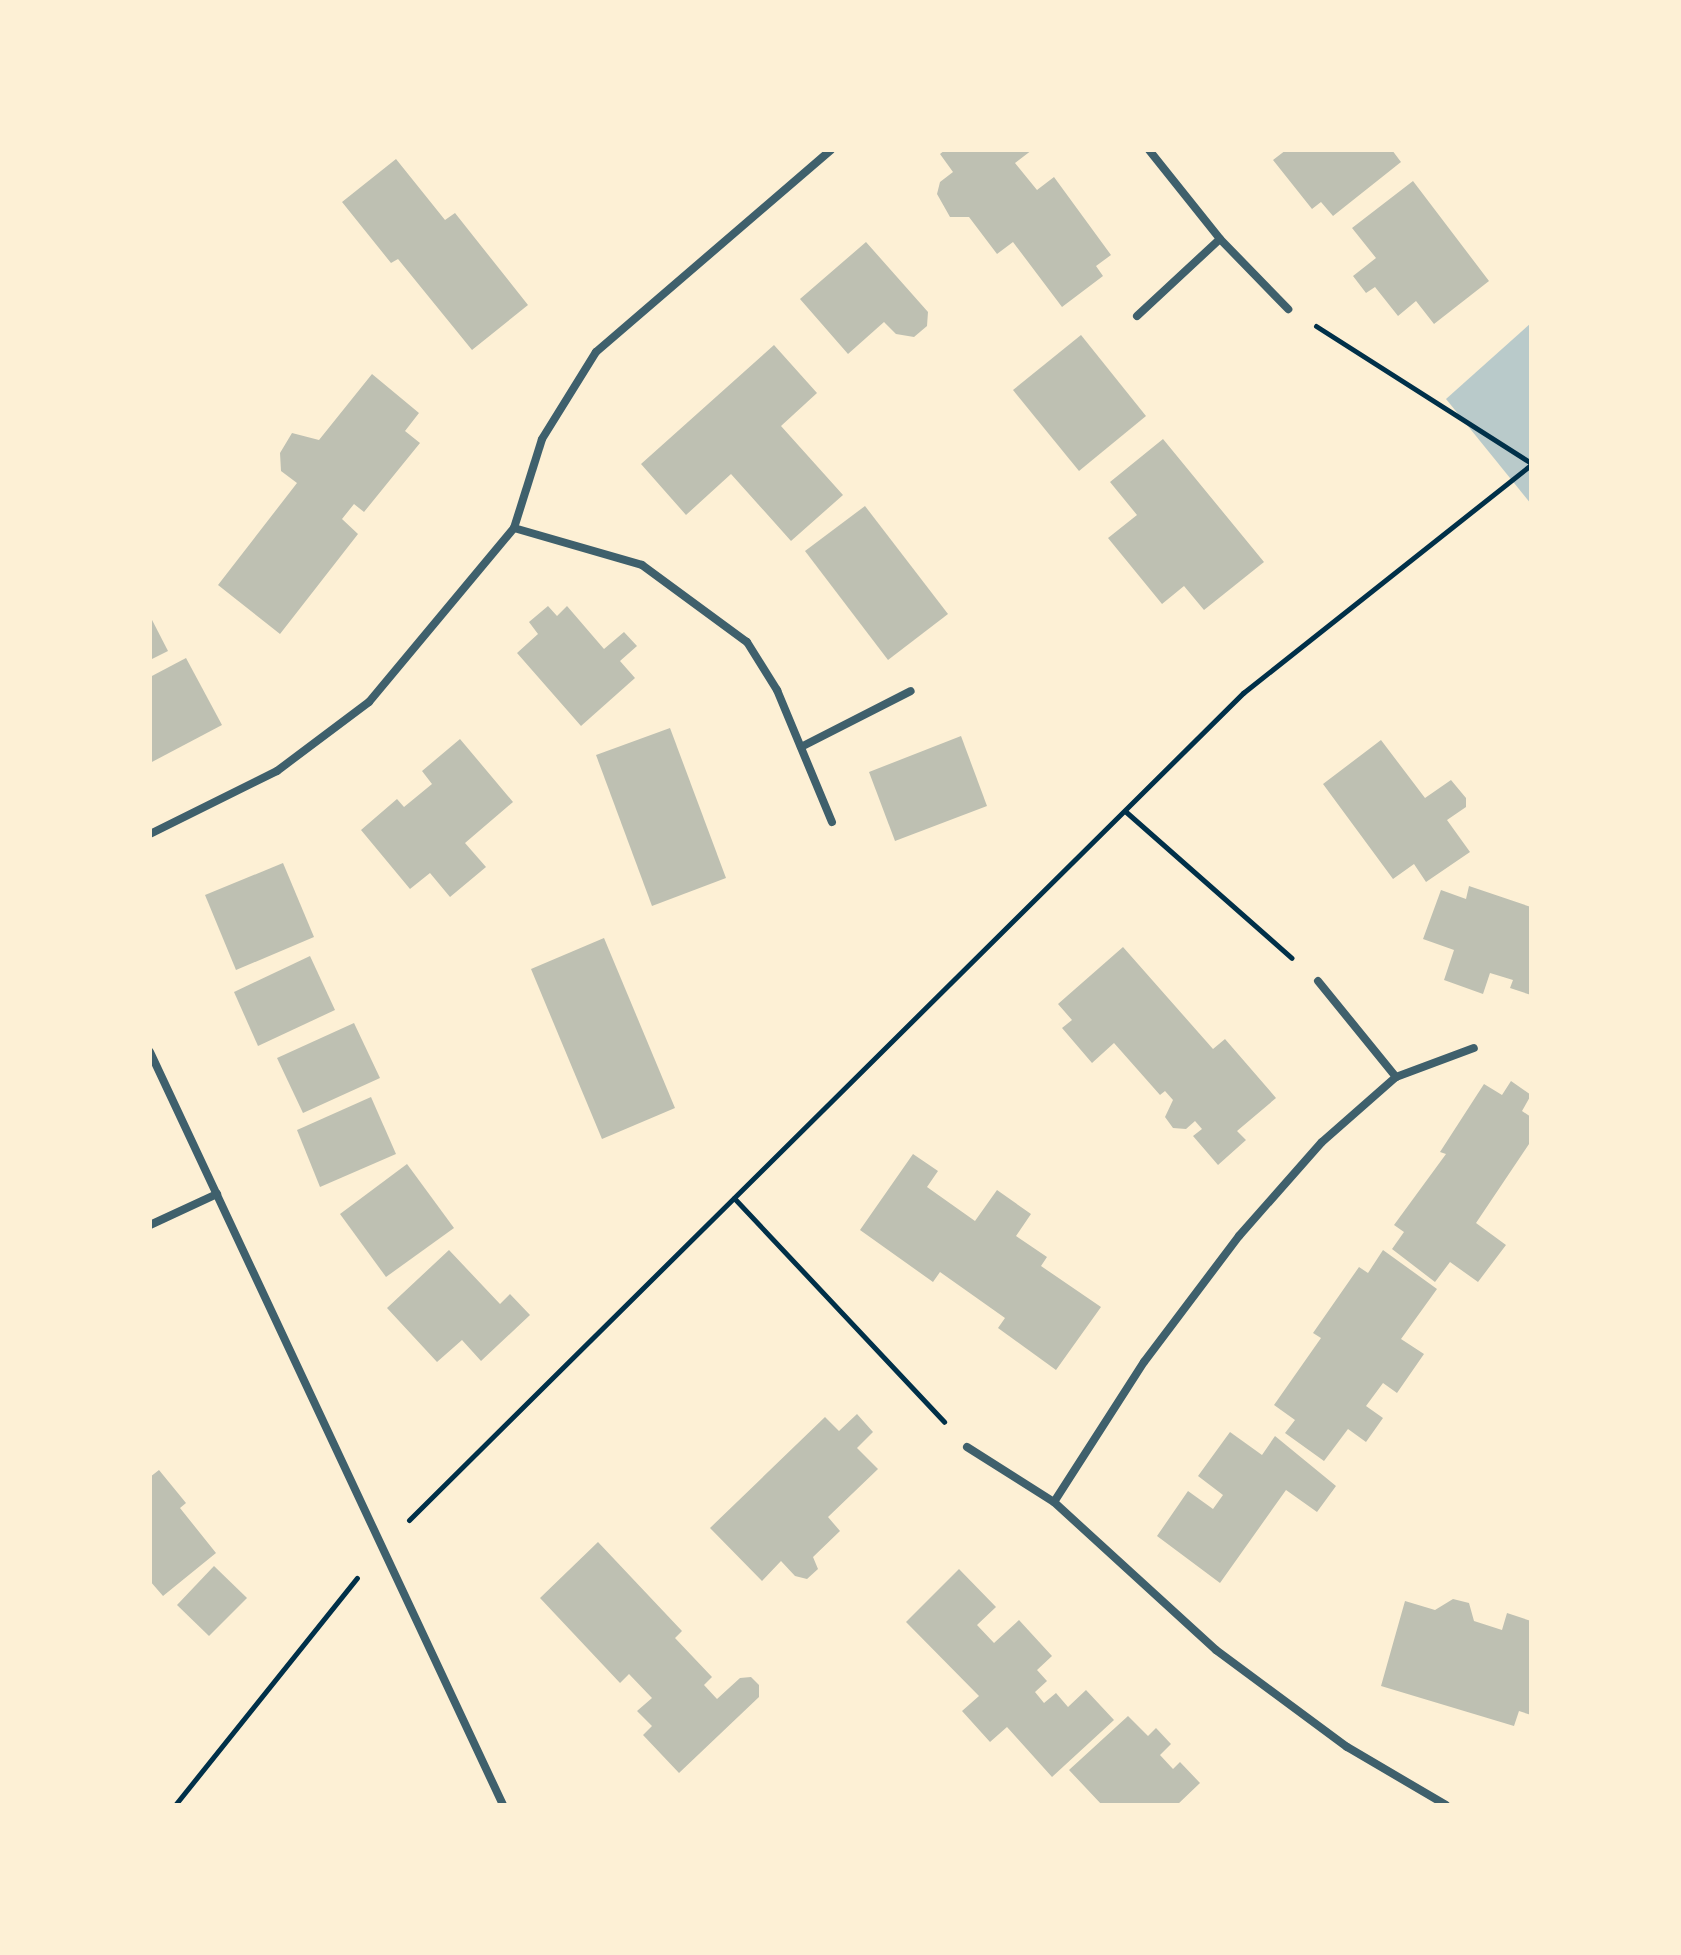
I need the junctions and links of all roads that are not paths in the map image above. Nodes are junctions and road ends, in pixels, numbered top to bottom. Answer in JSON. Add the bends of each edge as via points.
{"nodes":[{"id":1,"x":831,"y":150,"type":"edge"},
{"id":2,"x":1149,"y":150,"type":"edge"},
{"id":3,"x":1220,"y":239,"type":"junction"},
{"id":4,"x":1288,"y":309,"type":"road end"},
{"id":5,"x":1137,"y":316,"type":"dead end"},
{"id":6,"x":514,"y":528,"type":"junction"},
{"id":7,"x":911,"y":691,"type":"dead end"},
{"id":8,"x":801,"y":747,"type":"junction"},
{"id":9,"x":832,"y":822,"type":"dead end"},
{"id":10,"x":150,"y":834,"type":"edge"},
{"id":11,"x":1318,"y":981,"type":"road end"},
{"id":12,"x":1474,"y":1048,"type":"dead end"},
{"id":13,"x":150,"y":1052,"type":"edge"},
{"id":14,"x":1396,"y":1077,"type":"junction"},
{"id":15,"x":217,"y":1194,"type":"junction"},
{"id":16,"x":150,"y":1225,"type":"edge"},
{"id":17,"x":967,"y":1447,"type":"road end"},
{"id":18,"x":1054,"y":1502,"type":"junction"},
{"id":19,"x":503,"y":1805,"type":"edge"},
{"id":20,"x":1446,"y":1805,"type":"edge"}],
"edges":[{"from":1,"to":6,"type":"street","via":[[596,352],[542,439]]},
{"from":2,"to":3,"type":"street"},
{"from":3,"to":4,"type":"street"},
{"from":3,"to":5,"type":"street"},
{"from":6,"to":8,"type":"street","via":[[642,565],[711,610],[747,642],[777,690]]},
{"from":6,"to":10,"type":"street","via":[[369,702],[277,771]]},
{"from":7,"to":8,"type":"street"},
{"from":8,"to":9,"type":"street"},
{"from":11,"to":14,"type":"street"},
{"from":12,"to":14,"type":"street"},
{"from":13,"to":15,"type":"street"},
{"from":14,"to":18,"type":"street","via":[[1322,1142],[1239,1236],[1144,1362]]},
{"from":15,"to":16,"type":"street"},
{"from":15,"to":19,"type":"street"},
{"from":17,"to":18,"type":"street"},
{"from":18,"to":20,"type":"street","via":[[1216,1650],[1347,1747]]}]}
